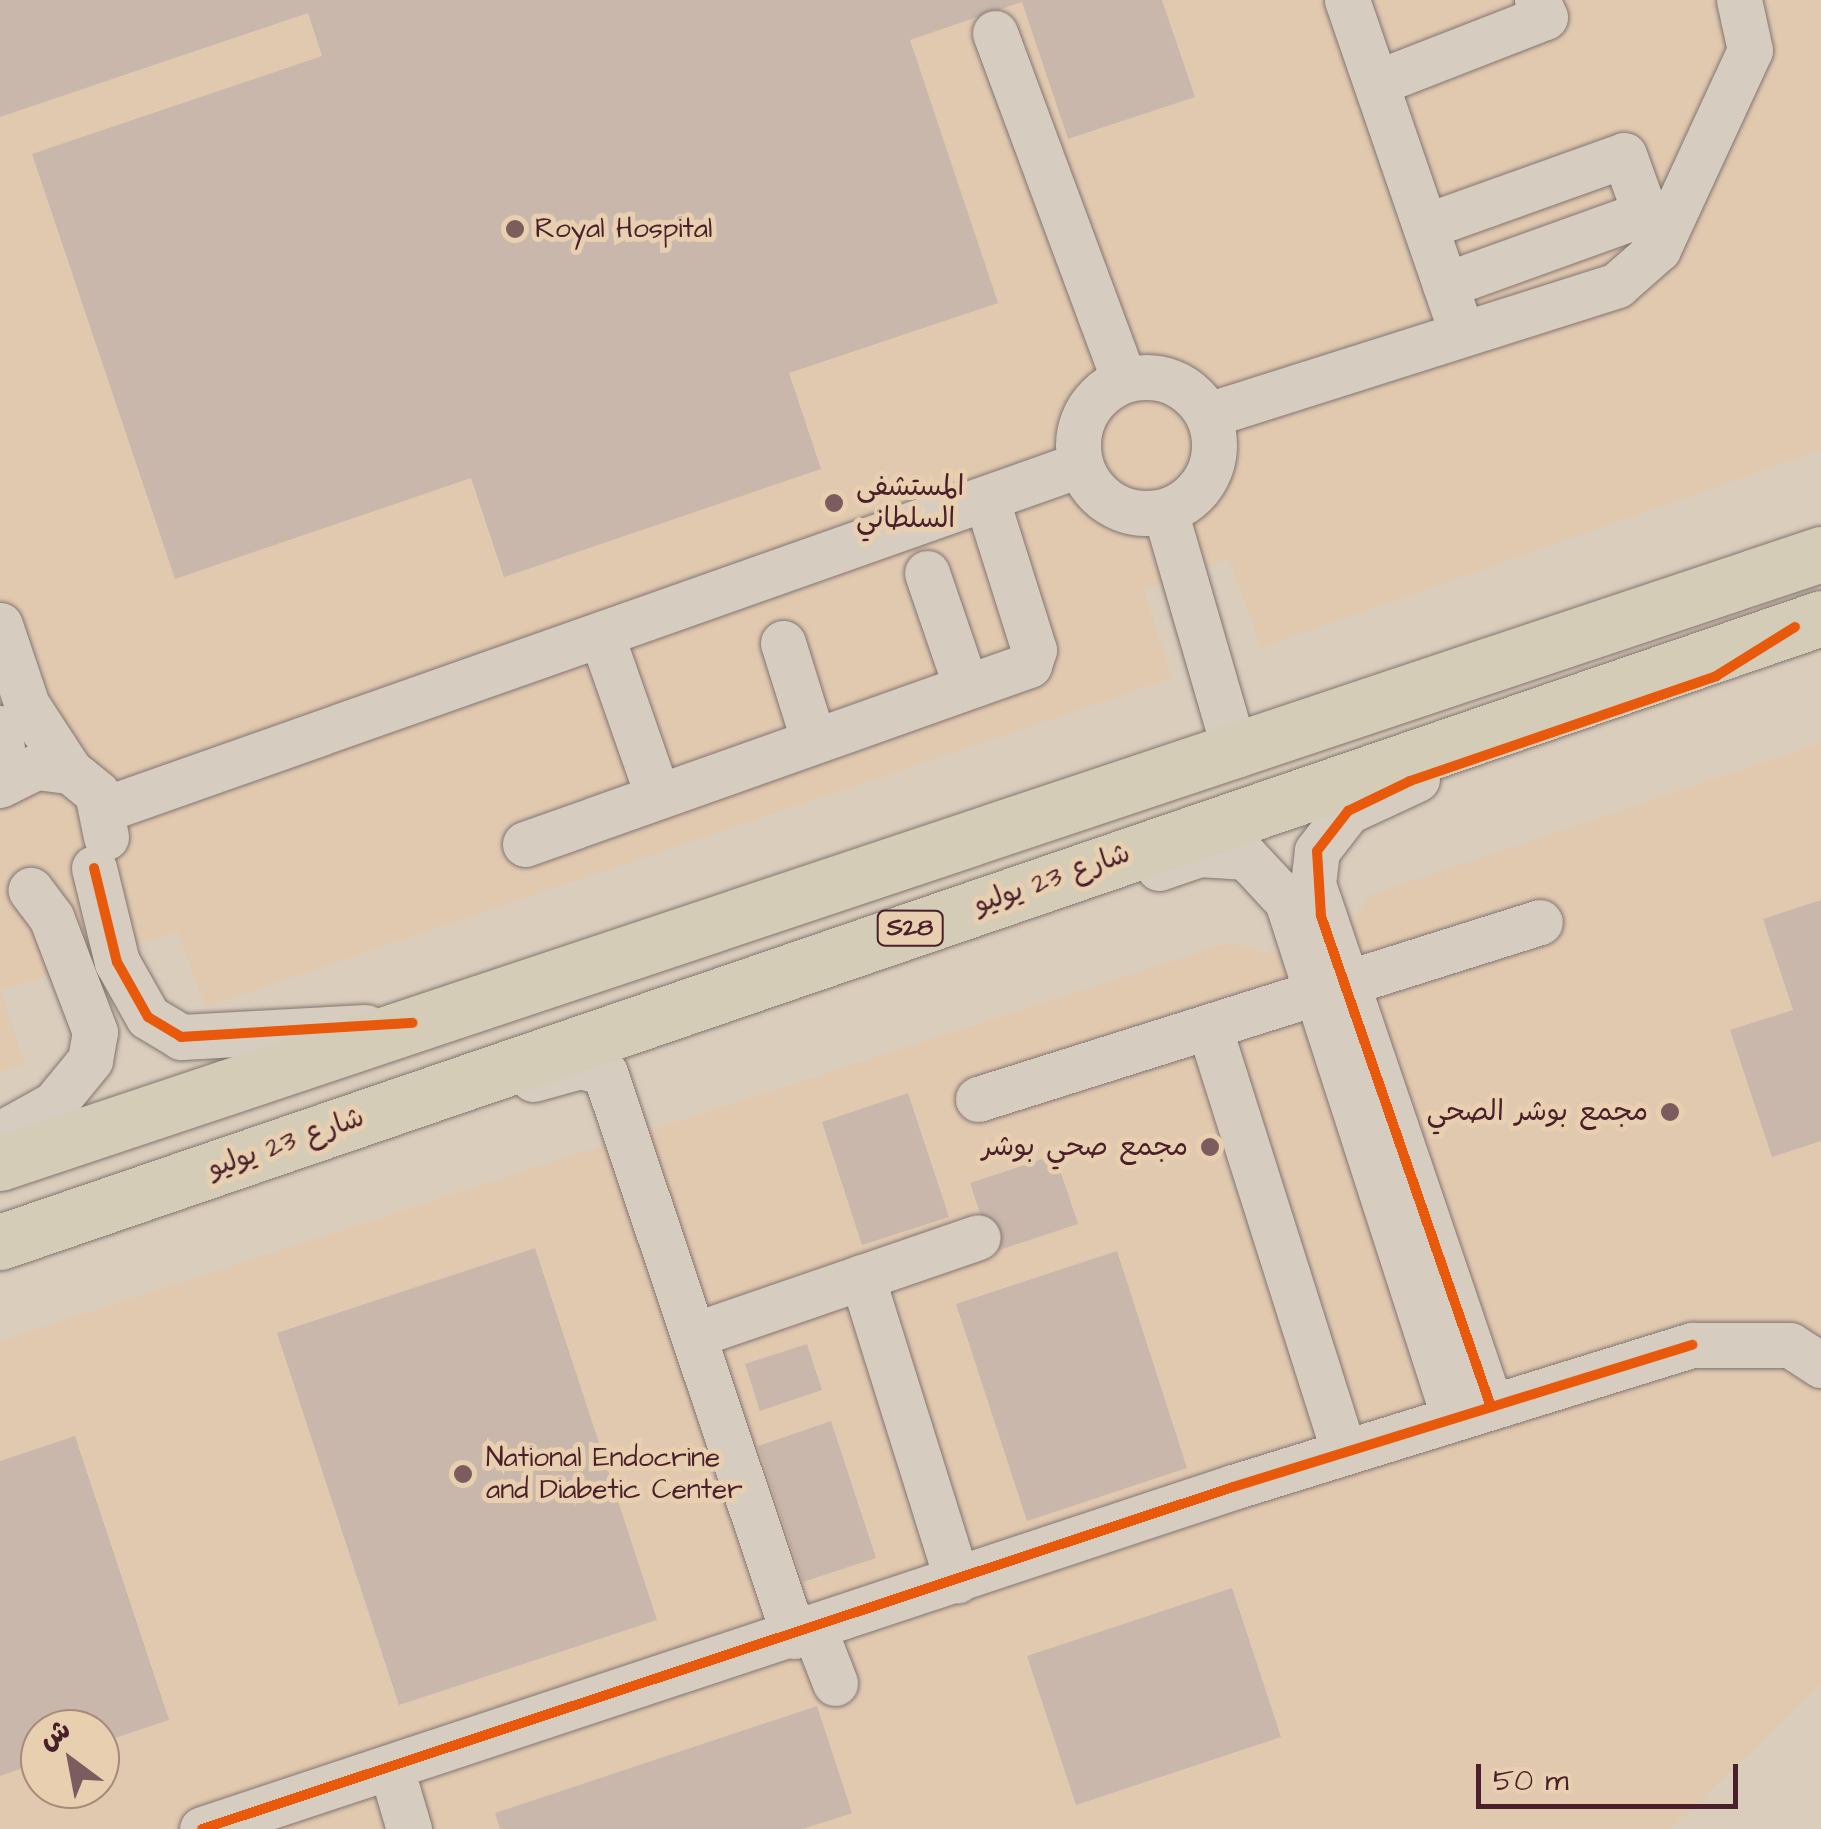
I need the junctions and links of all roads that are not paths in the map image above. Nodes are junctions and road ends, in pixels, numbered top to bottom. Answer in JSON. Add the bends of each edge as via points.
{"nodes":[{"id":1,"x":1347,"y":0,"type":"edge"},
{"id":2,"x":1537,"y":0,"type":"edge"},
{"id":3,"x":1739,"y":0,"type":"edge"},
{"id":4,"x":994,"y":33,"type":"dead end"},
{"id":5,"x":1378,"y":82,"type":"junction"},
{"id":6,"x":1426,"y":226,"type":"junction"},
{"id":7,"x":1652,"y":231,"type":"junction"},
{"id":8,"x":1445,"y":284,"type":"junction"},
{"id":9,"x":1460,"y":332,"type":"junction"},
{"id":10,"x":1124,"y":380,"type":"junction"},
{"id":11,"x":1208,"y":414,"type":"junction"},
{"id":12,"x":1080,"y":465,"type":"junction"},
{"id":13,"x":986,"y":498,"type":"junction"},
{"id":14,"x":1165,"y":512,"type":"junction"},
{"id":15,"x":1821,"y":554,"type":"edge"},
{"id":16,"x":928,"y":573,"type":"dead end"},
{"id":17,"x":1808,"y":622,"type":"edge"},
{"id":18,"x":0,"y":625,"type":"edge"},
{"id":19,"x":602,"y":634,"type":"junction"},
{"id":20,"x":783,"y":642,"type":"dead end"},
{"id":21,"x":966,"y":687,"type":"junction"},
{"id":22,"x":0,"y":728,"type":"edge"},
{"id":23,"x":813,"y":739,"type":"junction"},
{"id":24,"x":1236,"y":755,"type":"junction"},
{"id":25,"x":70,"y":771,"type":"junction"},
{"id":26,"x":3,"y":783,"type":"edge"},
{"id":27,"x":657,"y":794,"type":"junction"},
{"id":28,"x":105,"y":809,"type":"junction"},
{"id":29,"x":525,"y":844,"type":"dead end"},
{"id":30,"x":94,"y":868,"type":"junction"},
{"id":31,"x":15,"y":881,"type":"edge"},
{"id":32,"x":1540,"y":922,"type":"dead end"},
{"id":33,"x":834,"y":954,"type":"junction"},
{"id":34,"x":1336,"y":991,"type":"junction"},
{"id":35,"x":413,"y":1023,"type":"junction"},
{"id":36,"x":1210,"y":1030,"type":"junction"},
{"id":37,"x":978,"y":1098,"type":"dead end"},
{"id":38,"x":342,"y":1124,"type":"junction"},
{"id":39,"x":0,"y":1134,"type":"edge"},
{"id":40,"x":0,"y":1163,"type":"edge"},
{"id":41,"x":978,"y":1236,"type":"dead end"},
{"id":42,"x":0,"y":1242,"type":"edge"},
{"id":43,"x":862,"y":1277,"type":"junction"},
{"id":44,"x":694,"y":1335,"type":"junction"},
{"id":45,"x":1811,"y":1348,"type":"edge"},
{"id":46,"x":1473,"y":1412,"type":"junction"},
{"id":47,"x":1344,"y":1452,"type":"junction"},
{"id":48,"x":957,"y":1581,"type":"junction"},
{"id":49,"x":804,"y":1633,"type":"junction"},
{"id":50,"x":836,"y":1683,"type":"dead end"},
{"id":51,"x":391,"y":1768,"type":"junction"},
{"id":52,"x":202,"y":1829,"type":"edge"},
{"id":53,"x":409,"y":1829,"type":"edge"}],
"edges":[{"from":1,"to":5,"type":"street"},
{"from":2,"to":5,"type":"street","via":[[1545,18]]},
{"from":3,"to":7,"type":"street","via":[[1750,50]]},
{"from":4,"to":10,"type":"street"},
{"from":5,"to":6,"type":"street"},
{"from":6,"to":7,"type":"street","via":[[1624,155]]},
{"from":6,"to":8,"type":"street"},
{"from":7,"to":8,"type":"street"},
{"from":7,"to":9,"type":"street","via":[[1617,285]]},
{"from":8,"to":9,"type":"street"},
{"from":9,"to":11,"type":"street"},
{"from":10,"to":11,"type":"street","via":[[1173,382]]},
{"from":10,"to":12,"type":"street","via":[[1080,423]]},
{"from":11,"to":14,"type":"street","via":[[1214,437],[1203,483]]},
{"from":12,"to":13,"type":"street"},
{"from":12,"to":14,"type":"street","via":[[1104,500]]},
{"from":13,"to":19,"type":"street"},
{"from":13,"to":21,"type":"street","via":[[1034,650],[1016,674]]},
{"from":14,"to":24,"type":"street"},
{"from":15,"to":24,"type":"main road","number":"S28"},
{"from":16,"to":21,"type":"street"},
{"from":17,"to":33,"type":"main road","name":"شارع 23 يوليو","number":"S28"},
{"from":17,"to":34,"type":"street","via":[[1716,676],[1348,811],[1316,851],[1313,884]]},
{"from":18,"to":25,"type":"street","via":[[27,705]]},
{"from":19,"to":27,"type":"street"},
{"from":19,"to":28,"type":"street"},
{"from":20,"to":23,"type":"street"},
{"from":21,"to":23,"type":"street"},
{"from":22,"to":26,"type":"street"},
{"from":23,"to":27,"type":"street"},
{"from":24,"to":35,"type":"main road","number":"S28"},
{"from":25,"to":26,"type":"street","via":[[36,766]]},
{"from":25,"to":28,"type":"street"},
{"from":27,"to":29,"type":"street"},
{"from":28,"to":30,"type":"street"},
{"from":30,"to":31,"type":"street","via":[[66,888]]},
{"from":30,"to":35,"type":"street","via":[[117,962],[148,1016],[182,1037]]},
{"from":31,"to":39,"type":"street","via":[[51,917],[96,1032],[90,1060],[54,1104]]},
{"from":32,"to":34,"type":"street"},
{"from":33,"to":34,"type":"street","via":[[1020,916],[1200,854],[1246,857],[1286,901]]},
{"from":33,"to":38,"type":"main road","name":"شارع 23 يوليو","number":"S28"},
{"from":34,"to":36,"type":"street"},
{"from":34,"to":46,"type":"street"},
{"from":35,"to":40,"type":"main road","number":"S28"},
{"from":36,"to":37,"type":"street"},
{"from":36,"to":47,"type":"street"},
{"from":38,"to":42,"type":"main road","name":"شارع 23 يوليو","number":"S28"},
{"from":38,"to":44,"type":"street","via":[[582,1066],[605,1073]]},
{"from":41,"to":43,"type":"street"},
{"from":43,"to":44,"type":"street"},
{"from":43,"to":48,"type":"street"},
{"from":44,"to":49,"type":"street"},
{"from":45,"to":46,"type":"street","via":[[1693,1345]]},
{"from":46,"to":47,"type":"street"},
{"from":47,"to":48,"type":"street"},
{"from":48,"to":49,"type":"street"},
{"from":49,"to":50,"type":"street"},
{"from":49,"to":51,"type":"street"},
{"from":51,"to":52,"type":"street"},
{"from":51,"to":53,"type":"street"}]}
